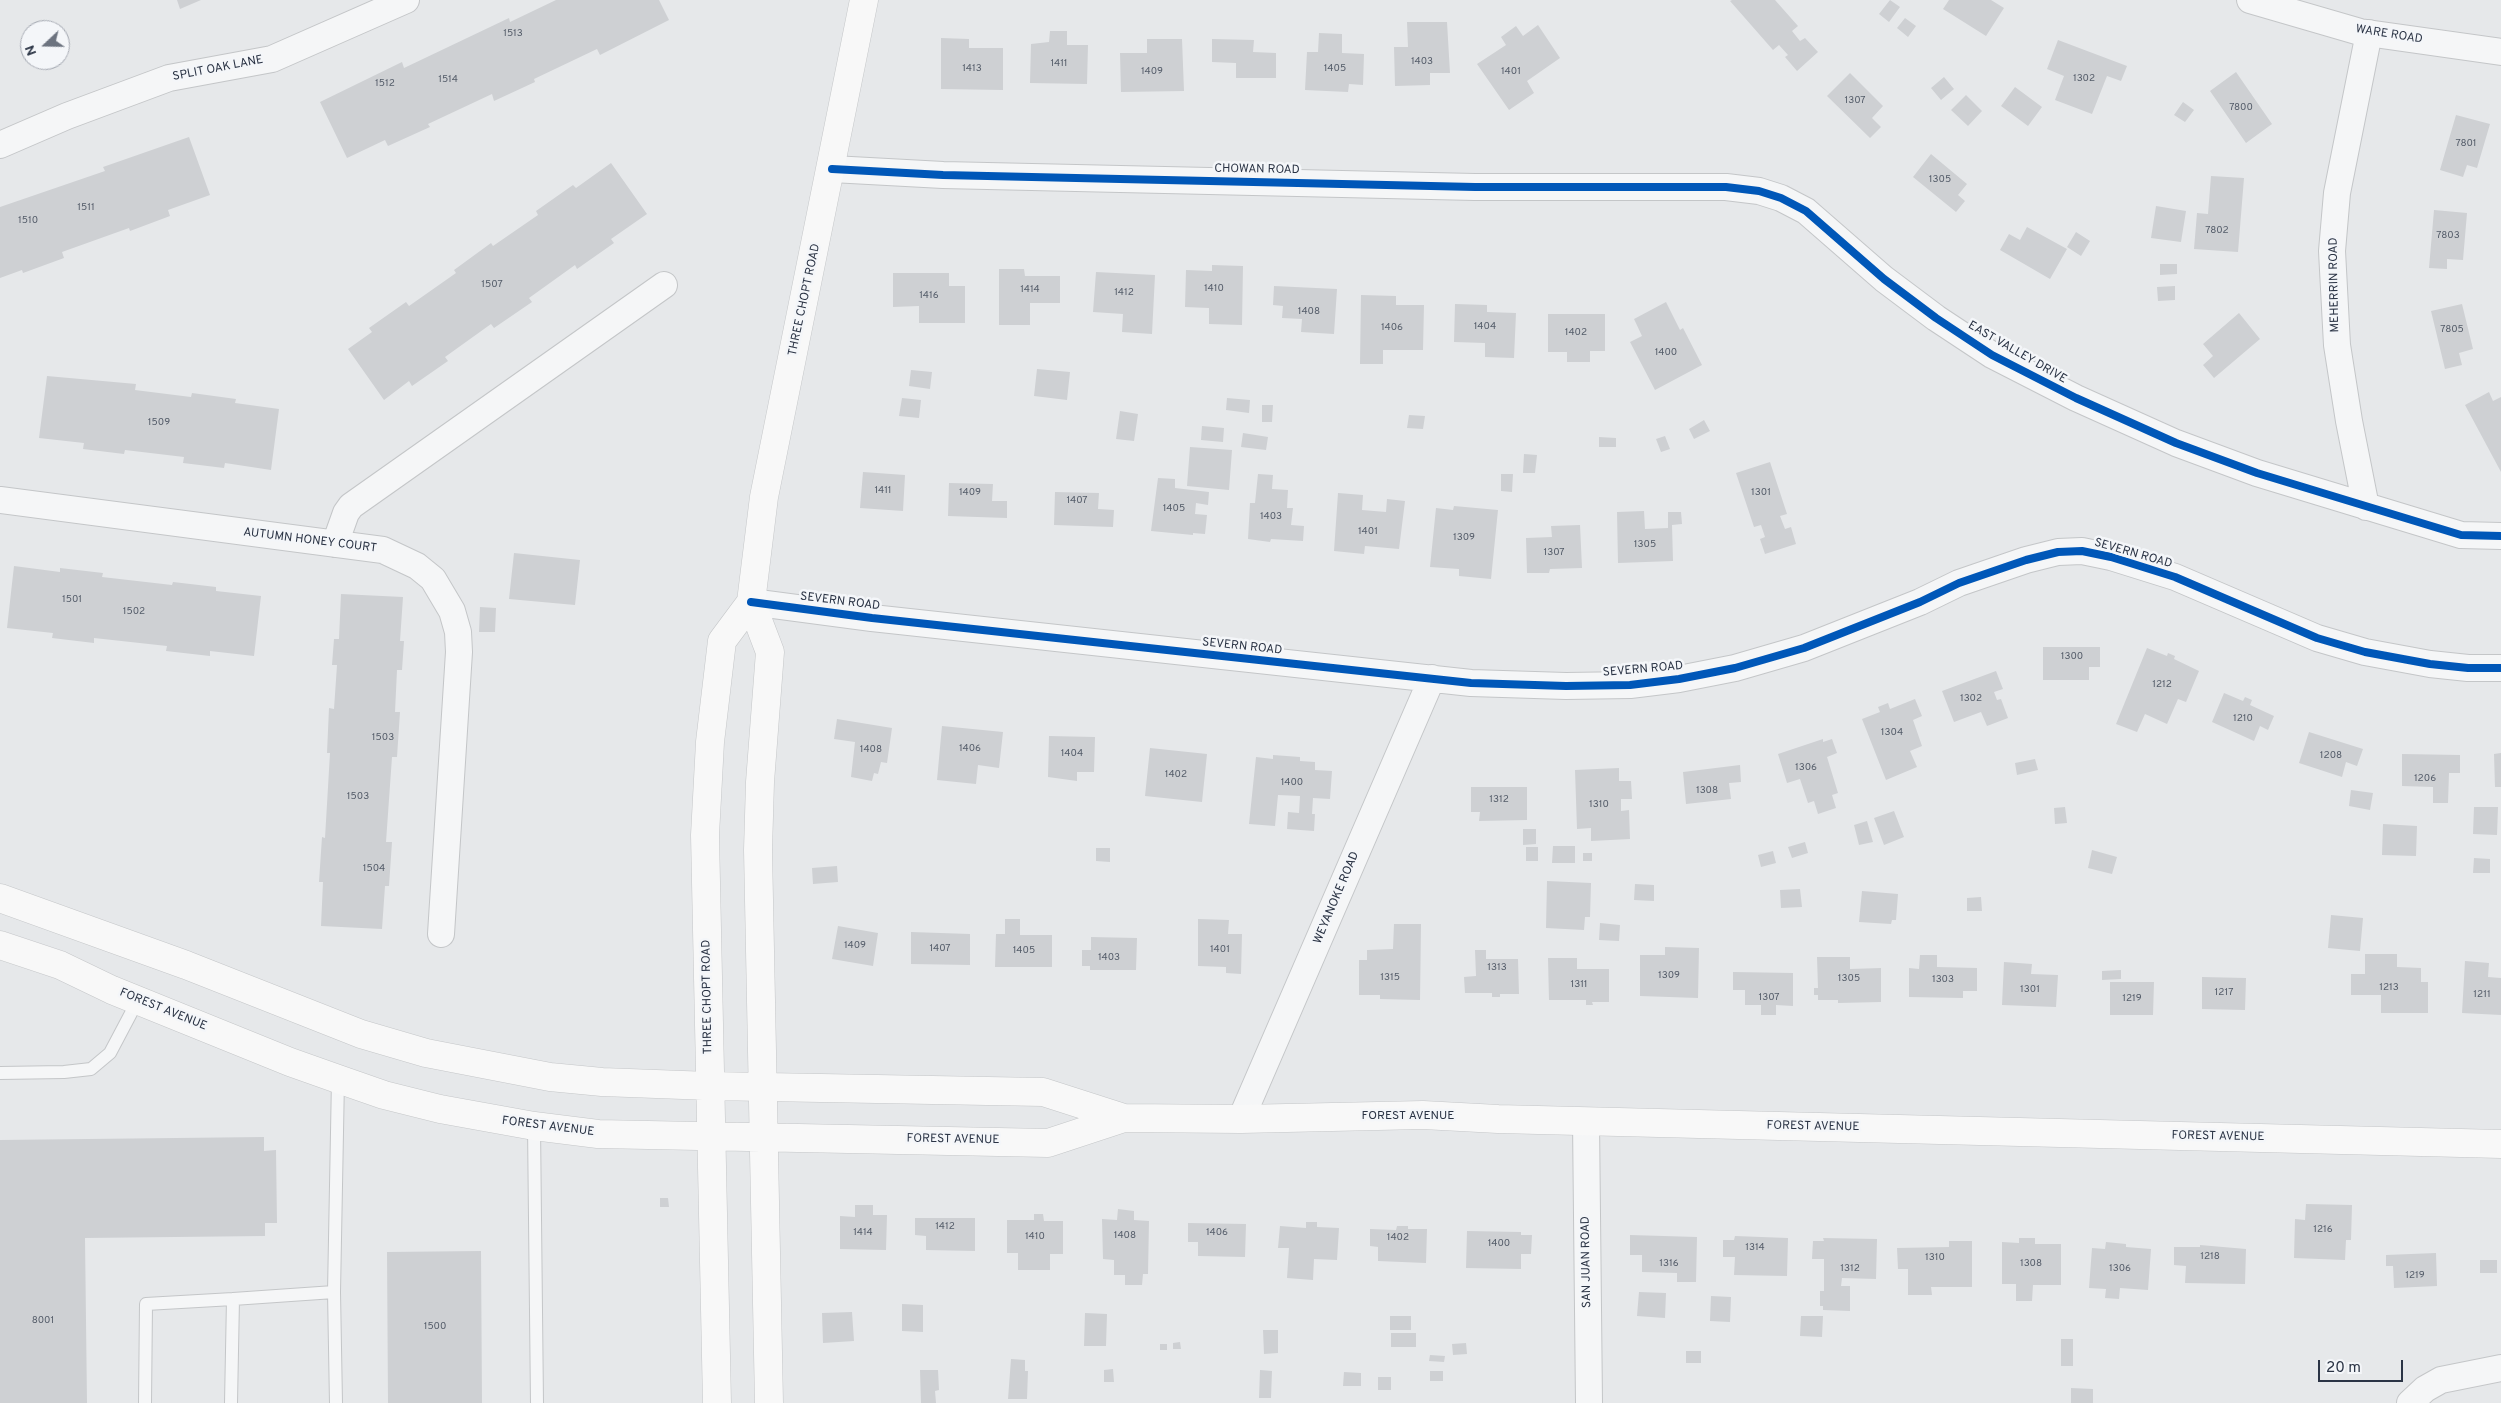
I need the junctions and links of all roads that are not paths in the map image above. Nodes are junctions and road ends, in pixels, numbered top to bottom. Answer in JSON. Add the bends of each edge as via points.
{"nodes":[{"id":1,"x":406,"y":0,"type":"edge"},
{"id":2,"x":864,"y":0,"type":"edge"},
{"id":3,"x":2250,"y":0,"type":"edge"},
{"id":4,"x":2368,"y":33,"type":"junction"},
{"id":5,"x":2501,"y":52,"type":"edge"},
{"id":6,"x":0,"y":145,"type":"edge"},
{"id":7,"x":832,"y":169,"type":"junction"},
{"id":8,"x":1682,"y":188,"type":"joint"},
{"id":9,"x":664,"y":286,"type":"dead end"},
{"id":10,"x":0,"y":500,"type":"edge"},
{"id":11,"x":2366,"y":508,"type":"junction"},
{"id":12,"x":2501,"y":536,"type":"edge"},
{"id":13,"x":335,"y":544,"type":"junction"},
{"id":14,"x":751,"y":602,"type":"junction"},
{"id":15,"x":2501,"y":668,"type":"edge"},
{"id":16,"x":1432,"y":678,"type":"junction"},
{"id":17,"x":0,"y":898,"type":"edge"},
{"id":18,"x":441,"y":934,"type":"dead end"},
{"id":19,"x":0,"y":945,"type":"edge"},
{"id":20,"x":138,"y":1000,"type":"junction"},
{"id":21,"x":0,"y":1073,"type":"edge"},
{"id":22,"x":338,"y":1079,"type":"junction"},
{"id":23,"x":710,"y":1086,"type":"junction"},
{"id":24,"x":762,"y":1086,"type":"junction"},
{"id":25,"x":1124,"y":1118,"type":"junction"},
{"id":26,"x":1241,"y":1119,"type":"junction"},
{"id":27,"x":1586,"y":1121,"type":"junction"},
{"id":28,"x":534,"y":1126,"type":"junction"},
{"id":29,"x":710,"y":1136,"type":"junction"},
{"id":30,"x":763,"y":1136,"type":"junction"},
{"id":31,"x":2501,"y":1144,"type":"edge"},
{"id":32,"x":334,"y":1292,"type":"junction"},
{"id":33,"x":233,"y":1299,"type":"junction"},
{"id":34,"x":2501,"y":1368,"type":"edge"},
{"id":35,"x":2413,"y":1400,"type":"edge"},
{"id":36,"x":145,"y":1403,"type":"edge"},
{"id":37,"x":231,"y":1403,"type":"edge"},
{"id":38,"x":336,"y":1403,"type":"edge"},
{"id":39,"x":537,"y":1403,"type":"edge"},
{"id":40,"x":717,"y":1403,"type":"edge"},
{"id":41,"x":769,"y":1403,"type":"edge"},
{"id":42,"x":1589,"y":1403,"type":"edge"}],
"edges":[{"from":1,"to":6,"type":"street","name":"SPLIT OAK LANE","via":[[272,59],[170,78]]},
{"from":2,"to":7,"type":"main road","name":"THREE CHOPT ROAD"},
{"from":3,"to":4,"type":"street","name":"WARE ROAD"},
{"from":4,"to":5,"type":"street","name":"WARE ROAD"},
{"from":4,"to":11,"type":"street","name":"MEHERRIN ROAD","via":[[2337,193],[2332,251],[2337,345]]},
{"from":7,"to":8,"type":"street","name":"CHOWAN ROAD","via":[[943,175],[1475,187]]},
{"from":7,"to":14,"type":"main road","name":"THREE CHOPT ROAD","via":[[764,498]]},
{"from":8,"to":11,"type":"street","name":"EAST VALLEY DRIVE","via":[[1726,186],[1781,198],[1819,221],[1884,279],[1928,312],[2001,359],[2076,398],[2176,443]]},
{"from":9,"to":13,"type":"street","via":[[352,506],[346,513]]},
{"from":10,"to":13,"type":"street","name":"AUTUMN HONEY COURT"},
{"from":11,"to":12,"type":"street","name":"EAST VALLEY DRIVE","via":[[2461,535]]},
{"from":13,"to":18,"type":"street","name":"AUTUMN HONEY COURT","via":[[382,550],[417,566],[433,579],[444,596],[458,632]]},
{"from":14,"to":16,"type":"street","name":"SEVERN ROAD"},
{"from":14,"to":23,"type":"main road","name":"THREE CHOPT ROAD","via":[[722,641],[710,742],[705,835]]},
{"from":14,"to":24,"type":"main road","name":"THREE CHOPT ROAD","via":[[770,652],[758,850]]},
{"from":15,"to":16,"type":"street","name":"SEVERN ROAD","via":[[2430,664],[2365,652],[2308,634],[2175,578],[2082,551],[2058,552],[2026,560],[1959,583],[1804,648],[1735,668],[1679,679],[1630,685],[1566,686],[1471,683]]},
{"from":16,"to":26,"type":"street","name":"WEYANOKE ROAD"},
{"from":17,"to":23,"type":"main road","name":"FOREST AVENUE","via":[[186,964],[361,1034],[426,1052],[550,1077]]},
{"from":19,"to":20,"type":"main road","name":"FOREST AVENUE","via":[[60,965]]},
{"from":20,"to":21,"type":"lane","via":[[110,1052],[91,1069]]},
{"from":20,"to":22,"type":"main road","name":"FOREST AVENUE"},
{"from":22,"to":28,"type":"main road","name":"FOREST AVENUE","via":[[440,1109]]},
{"from":22,"to":32,"type":"lane"},
{"from":23,"to":24,"type":"main road","name":"FOREST AVENUE"},
{"from":23,"to":29,"type":"main road","name":"THREE CHOPT ROAD"},
{"from":24,"to":25,"type":"main road","name":"FOREST AVENUE","via":[[1042,1092]]},
{"from":24,"to":30,"type":"main road","name":"THREE CHOPT ROAD"},
{"from":25,"to":26,"type":"main road","name":"FOREST AVENUE"},
{"from":25,"to":30,"type":"main road","name":"FOREST AVENUE","via":[[1048,1143]]},
{"from":26,"to":27,"type":"main road","name":"FOREST AVENUE","via":[[1423,1115]]},
{"from":27,"to":31,"type":"main road","name":"FOREST AVENUE"},
{"from":27,"to":42,"type":"street","name":"SAN JUAN ROAD"},
{"from":28,"to":29,"type":"main road","name":"FOREST AVENUE","via":[[598,1134]]},
{"from":28,"to":39,"type":"lane"},
{"from":29,"to":30,"type":"main road","name":"FOREST AVENUE"},
{"from":29,"to":40,"type":"main road","name":"THREE CHOPT ROAD"},
{"from":30,"to":41,"type":"main road","name":"THREE CHOPT ROAD"},
{"from":32,"to":33,"type":"lane"},
{"from":32,"to":38,"type":"lane"},
{"from":33,"to":36,"type":"lane","via":[[146,1304]]},
{"from":33,"to":37,"type":"lane"},
{"from":34,"to":35,"type":"street","via":[[2441,1380]]}]}
